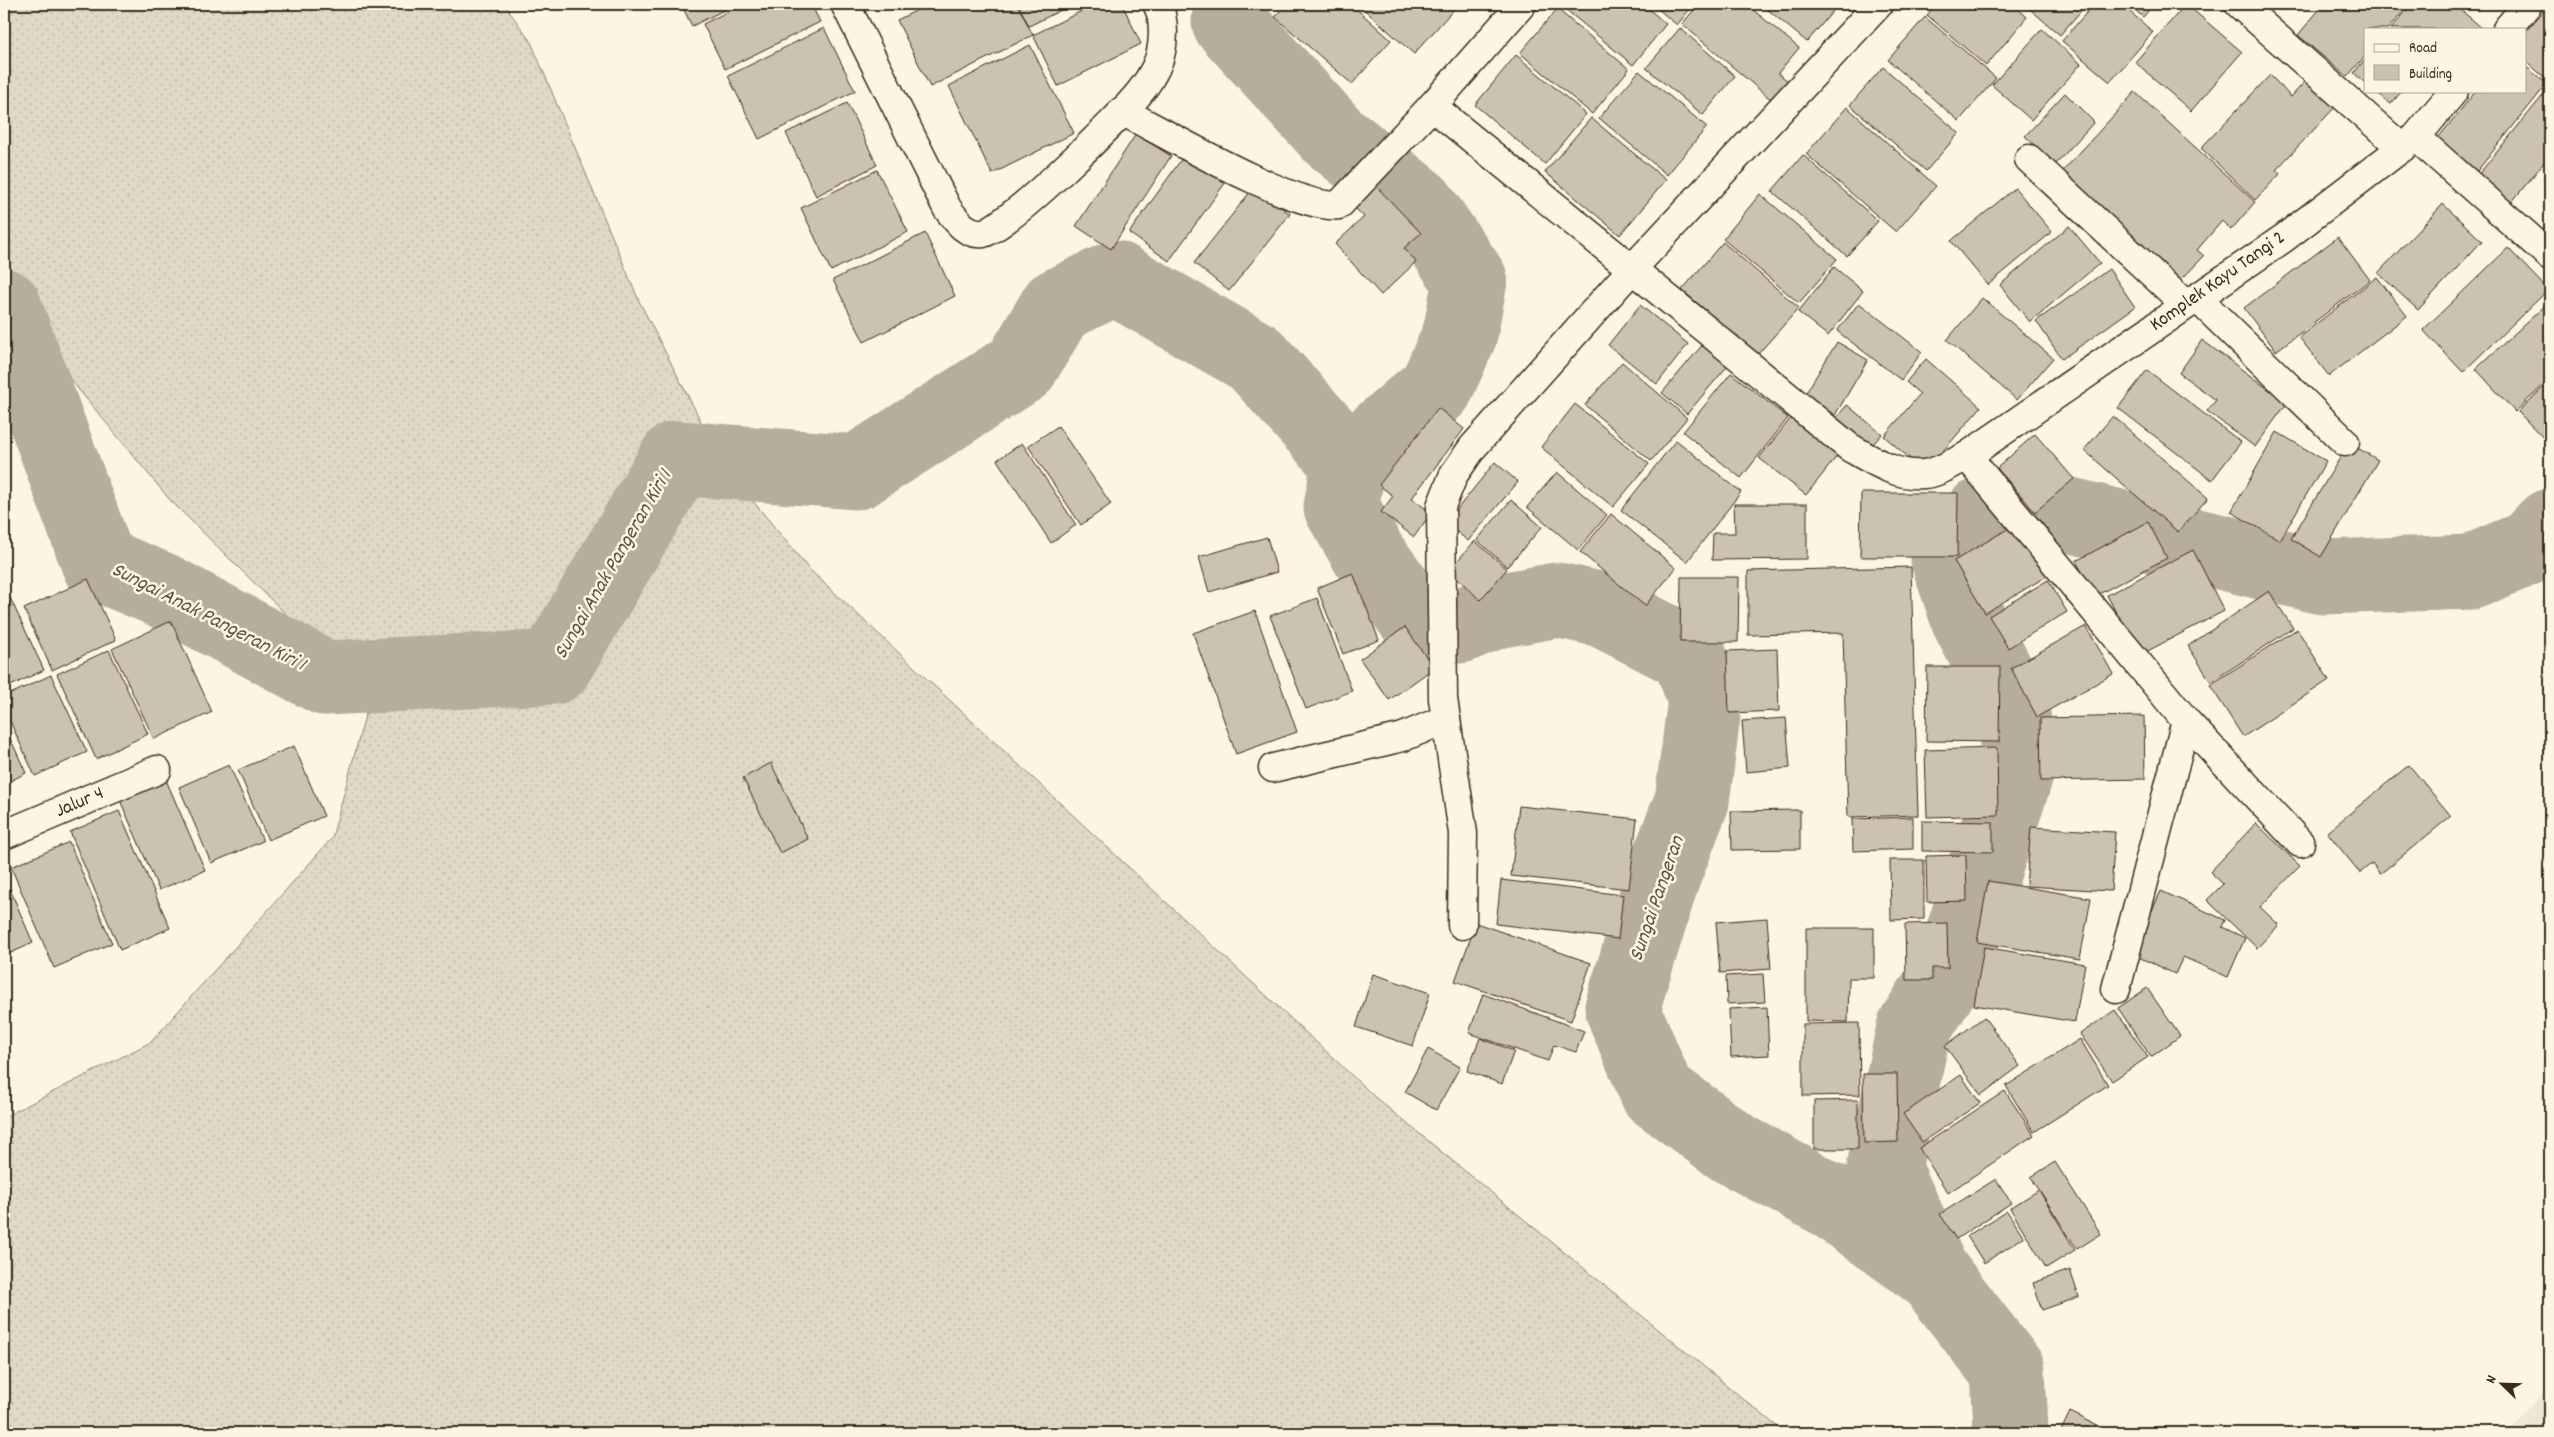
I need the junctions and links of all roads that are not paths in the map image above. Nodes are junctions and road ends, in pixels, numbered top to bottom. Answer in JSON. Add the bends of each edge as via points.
{"nodes":[{"id":1,"x":845,"y":4,"type":"edge"},
{"id":2,"x":1157,"y":4,"type":"edge"},
{"id":3,"x":1522,"y":4,"type":"edge"},
{"id":4,"x":1879,"y":4,"type":"edge"},
{"id":5,"x":2239,"y":4,"type":"edge"},
{"id":6,"x":2528,"y":4,"type":"edge"},
{"id":7,"x":2508,"y":28,"type":"edge"},
{"id":8,"x":2453,"y":92,"type":"edge"},
{"id":9,"x":1432,"y":106,"type":"junction"},
{"id":10,"x":1122,"y":111,"type":"junction"},
{"id":11,"x":2409,"y":143,"type":"junction"},
{"id":12,"x":2029,"y":159,"type":"dead end"},
{"id":13,"x":2550,"y":256,"type":"edge"},
{"id":14,"x":1632,"y":269,"type":"junction"},
{"id":15,"x":2192,"y":301,"type":"junction"},
{"id":16,"x":2346,"y":442,"type":"dead end"},
{"id":17,"x":1967,"y":456,"type":"junction"},
{"id":18,"x":1445,"y":709,"type":"junction"},
{"id":19,"x":2186,"y":721,"type":"junction"},
{"id":20,"x":1273,"y":768,"type":"dead end"},
{"id":21,"x":157,"y":770,"type":"dead end"},
{"id":22,"x":4,"y":835,"type":"edge"},
{"id":23,"x":2300,"y":844,"type":"dead end"},
{"id":24,"x":1462,"y":924,"type":"dead end"},
{"id":25,"x":2116,"y":989,"type":"dead end"}],
"edges":[{"from":1,"to":10,"type":"street","via":[[947,208],[958,223],[972,232],[984,233],[1030,202]]},
{"from":2,"to":10,"type":"street","via":[[1163,29],[1157,66],[1140,93]]},
{"from":3,"to":9,"type":"street"},
{"from":4,"to":14,"type":"street"},
{"from":5,"to":11,"type":"street"},
{"from":6,"to":7,"type":"street"},
{"from":8,"to":11,"type":"street","name":"Komplek Kayu Tangi 2"},
{"from":9,"to":10,"type":"street","via":[[1339,205],[1324,206],[1281,192]]},
{"from":9,"to":14,"type":"street","name":"Komplek Kayu Tangi 2"},
{"from":11,"to":13,"type":"street"},
{"from":11,"to":15,"type":"street","name":"Komplek Kayu Tangi 2","via":[[2284,238]]},
{"from":12,"to":15,"type":"street"},
{"from":14,"to":17,"type":"street","name":"Komplek Kayu Tangi 2","via":[[1849,447],[1875,462],[1896,471],[1925,474]]},
{"from":14,"to":18,"type":"street","via":[[1472,447],[1454,474],[1441,506]]},
{"from":15,"to":16,"type":"street"},
{"from":15,"to":17,"type":"street","name":"Komplek Kayu Tangi 2"},
{"from":17,"to":19,"type":"street"},
{"from":18,"to":20,"type":"street","via":[[1403,737]]},
{"from":18,"to":24,"type":"street","via":[[1463,833]]},
{"from":19,"to":23,"type":"street"},
{"from":19,"to":25,"type":"street"},
{"from":21,"to":22,"type":"street","name":"Jalur 4"}]}
